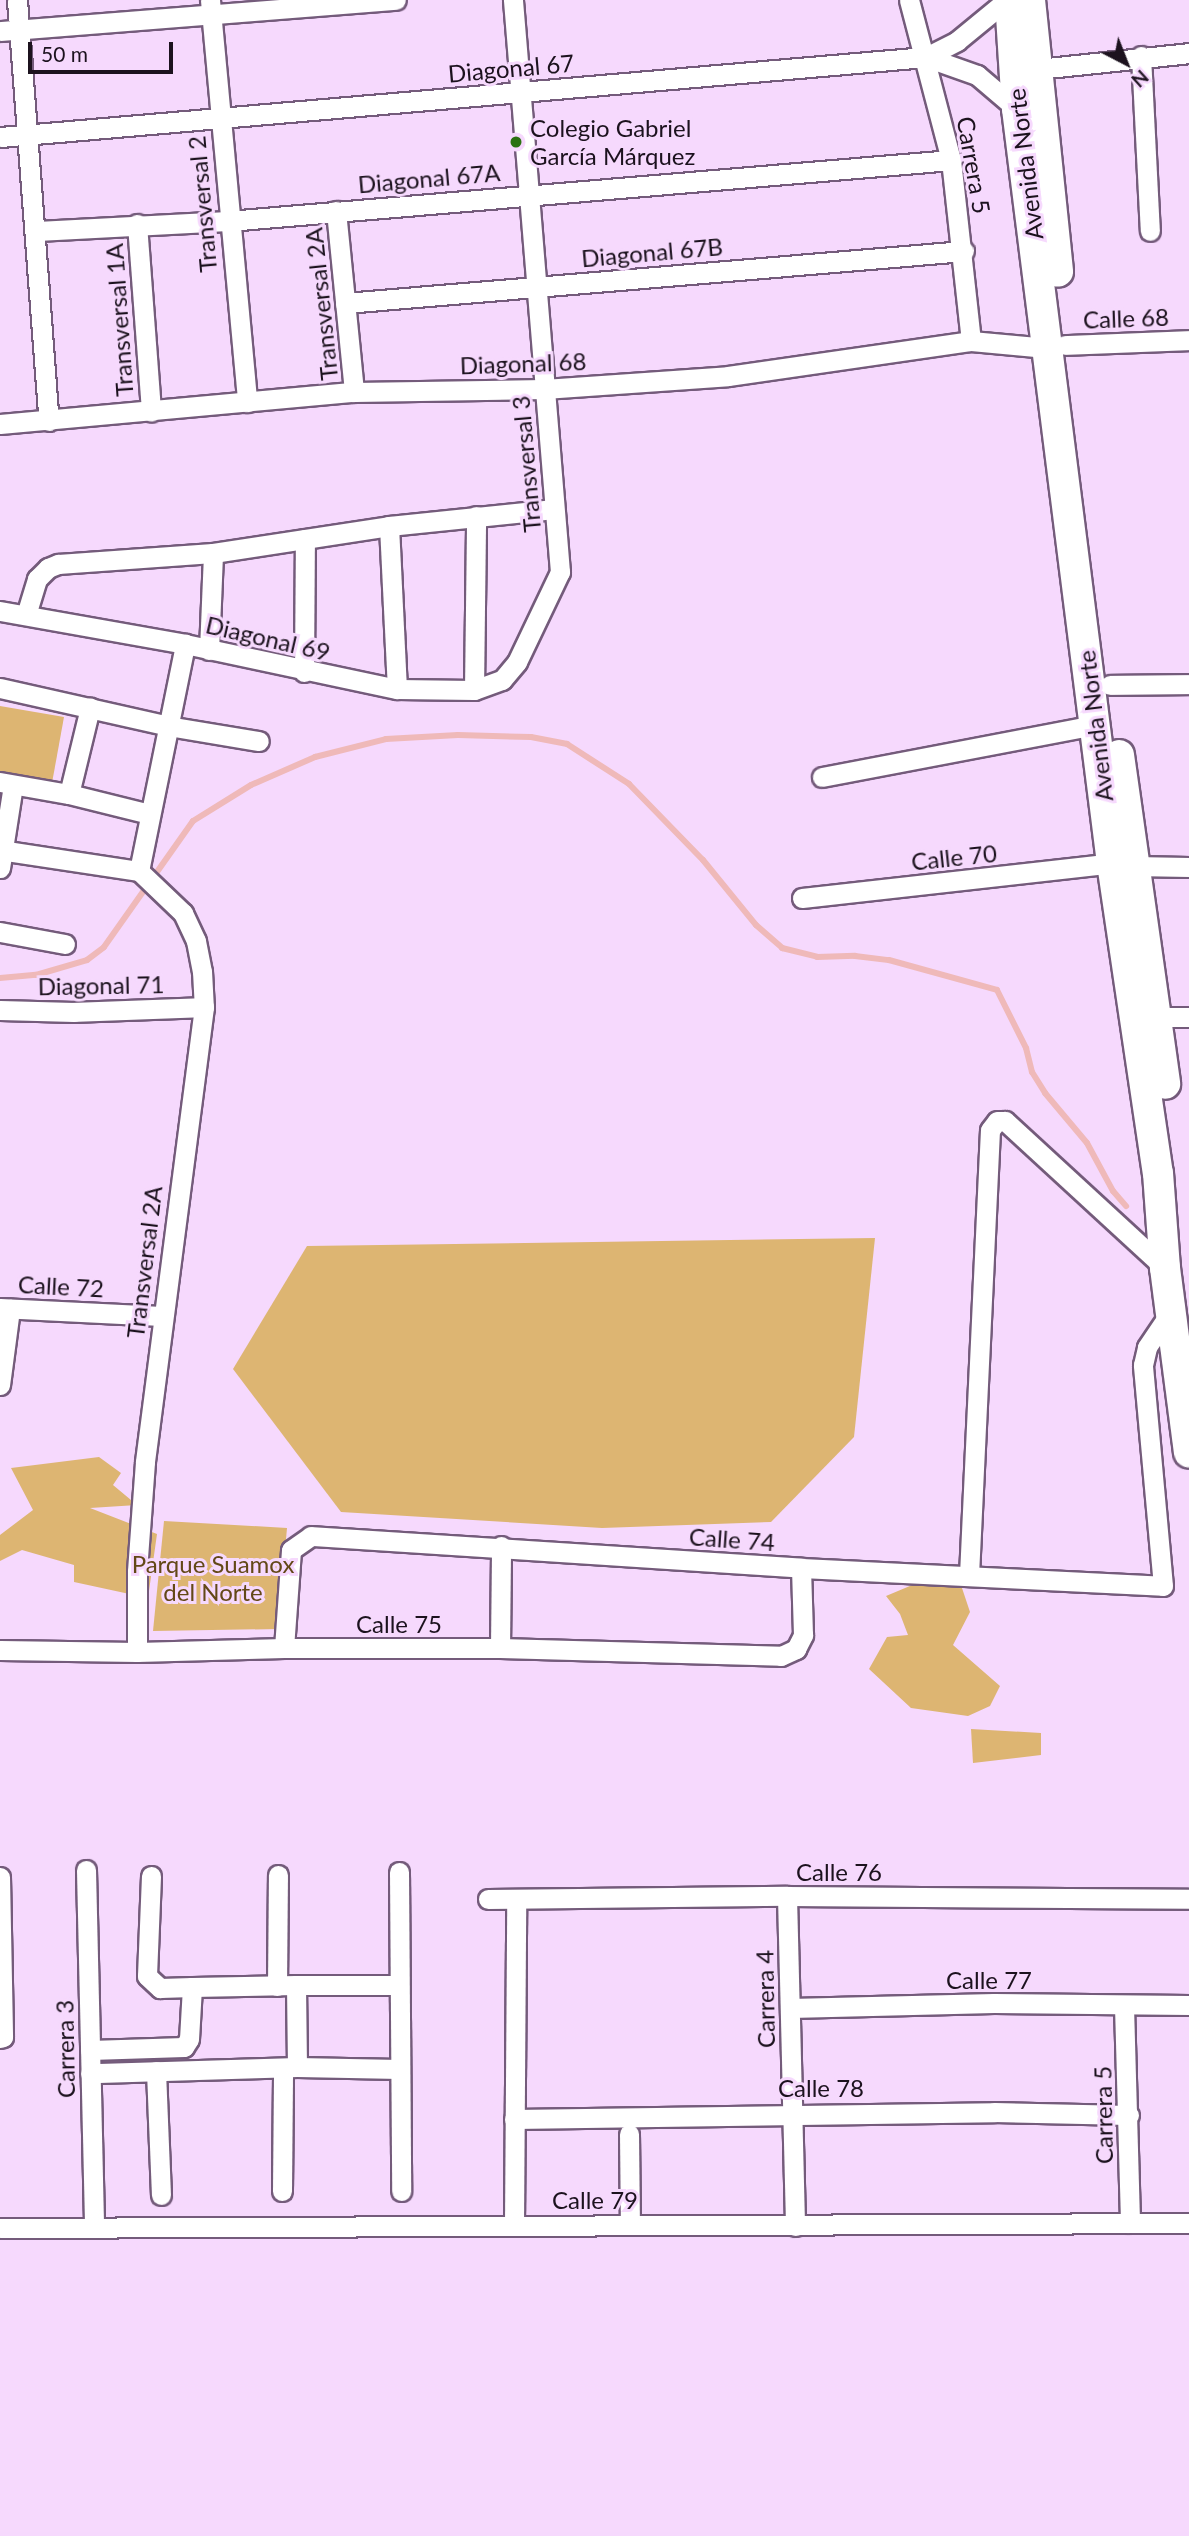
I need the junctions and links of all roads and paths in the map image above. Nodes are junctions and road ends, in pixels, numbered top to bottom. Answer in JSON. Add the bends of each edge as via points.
{"nodes":[{"id":1,"x":17,"y":0,"type":"edge"},
{"id":2,"x":396,"y":0,"type":"edge"},
{"id":3,"x":513,"y":0,"type":"edge"},
{"id":4,"x":909,"y":0,"type":"edge"},
{"id":5,"x":1009,"y":0,"type":"edge"},
{"id":6,"x":1030,"y":0,"type":"edge"},
{"id":7,"x":210,"y":6,"type":"edge"},
{"id":8,"x":10,"y":30,"type":"edge"},
{"id":9,"x":1189,"y":53,"type":"edge"},
{"id":10,"x":1141,"y":56,"type":"junction"},
{"id":11,"x":926,"y":57,"type":"junction"},
{"id":12,"x":1038,"y":69,"type":"junction"},
{"id":13,"x":521,"y":92,"type":"junction"},
{"id":14,"x":1017,"y":109,"type":"junction"},
{"id":15,"x":219,"y":118,"type":"junction"},
{"id":16,"x":29,"y":135,"type":"junction"},
{"id":17,"x":0,"y":137,"type":"edge"},
{"id":18,"x":951,"y":160,"type":"junction"},
{"id":19,"x":530,"y":194,"type":"junction"},
{"id":20,"x":336,"y":211,"type":"junction"},
{"id":21,"x":228,"y":221,"type":"junction"},
{"id":22,"x":137,"y":224,"type":"junction"},
{"id":23,"x":37,"y":231,"type":"junction"},
{"id":24,"x":1150,"y":231,"type":"dead end"},
{"id":25,"x":964,"y":251,"type":"junction"},
{"id":26,"x":537,"y":285,"type":"junction"},
{"id":27,"x":345,"y":303,"type":"junction"},
{"id":28,"x":1189,"y":340,"type":"edge"},
{"id":29,"x":971,"y":341,"type":"junction"},
{"id":30,"x":1056,"y":347,"type":"junction"},
{"id":31,"x":544,"y":388,"type":"junction"},
{"id":32,"x":354,"y":392,"type":"junction"},
{"id":33,"x":247,"y":402,"type":"junction"},
{"id":34,"x":150,"y":411,"type":"junction"},
{"id":35,"x":50,"y":421,"type":"junction"},
{"id":36,"x":0,"y":424,"type":"edge"},
{"id":37,"x":554,"y":509,"type":"junction"},
{"id":38,"x":476,"y":516,"type":"junction"},
{"id":39,"x":389,"y":526,"type":"junction"},
{"id":40,"x":305,"y":539,"type":"junction"},
{"id":41,"x":213,"y":553,"type":"junction"},
{"id":42,"x":0,"y":611,"type":"edge"},
{"id":43,"x":26,"y":615,"type":"junction"},
{"id":44,"x":185,"y":644,"type":"junction"},
{"id":45,"x":209,"y":650,"type":"junction"},
{"id":46,"x":517,"y":662,"type":"joint"},
{"id":47,"x":304,"y":672,"type":"junction"},
{"id":48,"x":1189,"y":684,"type":"edge"},
{"id":49,"x":1110,"y":685,"type":"junction"},
{"id":50,"x":0,"y":688,"type":"edge"},
{"id":51,"x":397,"y":689,"type":"junction"},
{"id":52,"x":474,"y":690,"type":"junction"},
{"id":53,"x":90,"y":708,"type":"junction"},
{"id":54,"x":1095,"y":725,"type":"junction"},
{"id":55,"x":169,"y":726,"type":"junction"},
{"id":56,"x":259,"y":741,"type":"dead end"},
{"id":57,"x":822,"y":777,"type":"dead end"},
{"id":58,"x":7,"y":783,"type":"edge"},
{"id":59,"x":69,"y":794,"type":"junction"},
{"id":60,"x":150,"y":814,"type":"junction"},
{"id":61,"x":1,"y":856,"type":"edge"},
{"id":62,"x":1123,"y":865,"type":"junction"},
{"id":63,"x":1189,"y":867,"type":"edge"},
{"id":64,"x":139,"y":871,"type":"junction"},
{"id":65,"x":802,"y":898,"type":"dead end"},
{"id":66,"x":0,"y":932,"type":"edge"},
{"id":67,"x":65,"y":944,"type":"dead end"},
{"id":68,"x":204,"y":1007,"type":"junction"},
{"id":69,"x":0,"y":1010,"type":"edge"},
{"id":70,"x":1157,"y":1017,"type":"junction"},
{"id":71,"x":1189,"y":1017,"type":"edge"},
{"id":72,"x":1165,"y":1268,"type":"junction"},
{"id":73,"x":1180,"y":1306,"type":"edge"},
{"id":74,"x":5,"y":1308,"type":"edge"},
{"id":75,"x":162,"y":1316,"type":"junction"},
{"id":76,"x":0,"y":1385,"type":"edge"},
{"id":77,"x":1189,"y":1452,"type":"edge"},
{"id":78,"x":501,"y":1546,"type":"junction"},
{"id":79,"x":801,"y":1568,"type":"junction"},
{"id":80,"x":969,"y":1575,"type":"junction"},
{"id":81,"x":284,"y":1648,"type":"junction"},
{"id":82,"x":500,"y":1648,"type":"junction"},
{"id":83,"x":0,"y":1650,"type":"edge"},
{"id":84,"x":137,"y":1652,"type":"junction"},
{"id":85,"x":86,"y":1870,"type":"dead end"},
{"id":86,"x":399,"y":1872,"type":"dead end"},
{"id":87,"x":278,"y":1875,"type":"dead end"},
{"id":88,"x":151,"y":1876,"type":"dead end"},
{"id":89,"x":0,"y":1877,"type":"edge"},
{"id":90,"x":787,"y":1896,"type":"junction"},
{"id":91,"x":488,"y":1899,"type":"dead end"},
{"id":92,"x":1189,"y":1899,"type":"edge"},
{"id":93,"x":516,"y":1900,"type":"junction"},
{"id":94,"x":286,"y":1985,"type":"junction"},
{"id":95,"x":400,"y":1985,"type":"junction"},
{"id":96,"x":192,"y":1987,"type":"junction"},
{"id":97,"x":1124,"y":2006,"type":"junction"},
{"id":98,"x":1189,"y":2006,"type":"edge"},
{"id":99,"x":790,"y":2008,"type":"junction"},
{"id":100,"x":0,"y":2038,"type":"edge"},
{"id":101,"x":90,"y":2050,"type":"junction"},
{"id":102,"x":290,"y":2068,"type":"junction"},
{"id":103,"x":400,"y":2069,"type":"junction"},
{"id":104,"x":156,"y":2071,"type":"junction"},
{"id":105,"x":90,"y":2073,"type":"junction"},
{"id":106,"x":792,"y":2113,"type":"junction"},
{"id":107,"x":1129,"y":2115,"type":"junction"},
{"id":108,"x":514,"y":2119,"type":"junction"},
{"id":109,"x":629,"y":2134,"type":"dead end"},
{"id":110,"x":282,"y":2191,"type":"dead end"},
{"id":111,"x":401,"y":2191,"type":"dead end"},
{"id":112,"x":161,"y":2195,"type":"dead end"},
{"id":113,"x":1189,"y":2222,"type":"edge"},
{"id":114,"x":1130,"y":2223,"type":"junction"},
{"id":115,"x":513,"y":2224,"type":"junction"},
{"id":116,"x":629,"y":2225,"type":"junction"},
{"id":117,"x":795,"y":2226,"type":"junction"},
{"id":118,"x":0,"y":2228,"type":"edge"},
{"id":119,"x":94,"y":2228,"type":"junction"}],
"edges":[{"from":1,"to":8,"type":"street"},
{"from":2,"to":7,"type":"street","via":[[294,10]]},
{"from":3,"to":13,"type":"street","name":"Transversal 3"},
{"from":4,"to":11,"type":"street","name":"Carrera 5"},
{"from":5,"to":11,"type":"street","name":"Diagonal 67","via":[[967,34]]},
{"from":5,"to":14,"type":"main road","name":"Avenida Norte"},
{"from":6,"to":12,"type":"main road","name":"Avenida Norte"},
{"from":7,"to":8,"type":"street"},
{"from":7,"to":15,"type":"street","name":"Transversal 2"},
{"from":8,"to":16,"type":"street"},
{"from":9,"to":10,"type":"street"},
{"from":10,"to":12,"type":"street"},
{"from":10,"to":24,"type":"street"},
{"from":11,"to":13,"type":"street","name":"Diagonal 67"},
{"from":11,"to":14,"type":"street","via":[[977,75]]},
{"from":11,"to":18,"type":"street","name":"Carrera 5"},
{"from":12,"to":30,"type":"main road","name":"Avenida Norte"},
{"from":13,"to":15,"type":"street","name":"Diagonal 67"},
{"from":13,"to":19,"type":"street","name":"Transversal 3"},
{"from":14,"to":30,"type":"main road","name":"Avenida Norte"},
{"from":15,"to":16,"type":"street","name":"Diagonal 67"},
{"from":15,"to":21,"type":"street","name":"Transversal 2"},
{"from":16,"to":17,"type":"street","name":"Diagonal 67"},
{"from":16,"to":23,"type":"street"},
{"from":18,"to":19,"type":"street","name":"Diagonal 67A"},
{"from":18,"to":25,"type":"street","name":"Carrera 5"},
{"from":19,"to":20,"type":"street","name":"Diagonal 67A"},
{"from":19,"to":26,"type":"street","name":"Transversal 3"},
{"from":20,"to":21,"type":"street","name":"Diagonal 67A"},
{"from":20,"to":27,"type":"street","name":"Transversal 2A"},
{"from":21,"to":22,"type":"street","name":"Diagonal 67A"},
{"from":21,"to":33,"type":"street","name":"Transversal 2"},
{"from":22,"to":23,"type":"street","name":"Diagonal 67A"},
{"from":22,"to":34,"type":"street","name":"Transversal 1A"},
{"from":23,"to":35,"type":"street"},
{"from":25,"to":26,"type":"street","name":"Diagonal 67B"},
{"from":25,"to":29,"type":"street","name":"Carrera 5"},
{"from":26,"to":27,"type":"street","name":"Diagonal 67B"},
{"from":26,"to":31,"type":"street","name":"Transversal 3"},
{"from":27,"to":32,"type":"street","name":"Transversal 2A"},
{"from":28,"to":30,"type":"street","name":"Calle 68"},
{"from":29,"to":30,"type":"street","name":"Diagonal 68"},
{"from":29,"to":31,"type":"street","name":"Diagonal 68","via":[[728,376]]},
{"from":30,"to":49,"type":"main road","name":"Avenida Norte"},
{"from":30,"to":54,"type":"main road","name":"Avenida Norte"},
{"from":31,"to":32,"type":"street","name":"Diagonal 68"},
{"from":31,"to":37,"type":"street","name":"Transversal 3"},
{"from":32,"to":33,"type":"street","name":"Diagonal 68"},
{"from":33,"to":34,"type":"street","name":"Diagonal 68"},
{"from":34,"to":35,"type":"street","name":"Diagonal 68"},
{"from":35,"to":36,"type":"street","name":"Diagonal 68"},
{"from":37,"to":38,"type":"street"},
{"from":37,"to":46,"type":"street","name":"Transversal 3","via":[[561,572]]},
{"from":38,"to":39,"type":"street"},
{"from":38,"to":52,"type":"street"},
{"from":39,"to":40,"type":"street"},
{"from":39,"to":51,"type":"street"},
{"from":40,"to":41,"type":"street"},
{"from":40,"to":47,"type":"street"},
{"from":41,"to":43,"type":"street","via":[[58,564],[37,579]]},
{"from":41,"to":45,"type":"street"},
{"from":42,"to":43,"type":"street","name":"Diagonal 69"},
{"from":43,"to":44,"type":"street","name":"Diagonal 69"},
{"from":44,"to":45,"type":"street","name":"Diagonal 69"},
{"from":44,"to":55,"type":"street"},
{"from":45,"to":47,"type":"street","name":"Diagonal 69"},
{"from":46,"to":52,"type":"street","name":"Diagonal 69","via":[[502,680]]},
{"from":47,"to":51,"type":"street","name":"Diagonal 69"},
{"from":48,"to":49,"type":"street"},
{"from":49,"to":62,"type":"main road","name":"Avenida Norte"},
{"from":50,"to":53,"type":"street"},
{"from":51,"to":52,"type":"street","name":"Diagonal 69"},
{"from":53,"to":55,"type":"street"},
{"from":53,"to":59,"type":"street"},
{"from":54,"to":57,"type":"street"},
{"from":54,"to":62,"type":"main road","name":"Avenida Norte"},
{"from":55,"to":56,"type":"street"},
{"from":55,"to":60,"type":"street"},
{"from":58,"to":59,"type":"street"},
{"from":58,"to":61,"type":"street"},
{"from":59,"to":60,"type":"street"},
{"from":60,"to":64,"type":"street"},
{"from":61,"to":64,"type":"street"},
{"from":62,"to":63,"type":"street","name":"Calle 70"},
{"from":62,"to":65,"type":"street","name":"Calle 70"},
{"from":62,"to":70,"type":"main road","name":"Avenida Norte"},
{"from":62,"to":72,"type":"main road","name":"Avenida Norte"},
{"from":64,"to":68,"type":"street","name":"Transversal 2A","via":[[183,913],[196,941]]},
{"from":66,"to":67,"type":"street"},
{"from":68,"to":69,"type":"street","name":"Diagonal 71"},
{"from":68,"to":75,"type":"street","name":"Transversal 2A"},
{"from":70,"to":71,"type":"street"},
{"from":70,"to":73,"type":"main road","name":"Avenida Norte"},
{"from":72,"to":73,"type":"main road","name":"Avenida Norte"},
{"from":72,"to":80,"type":"street","via":[[1005,1121],[989,1130]]},
{"from":73,"to":77,"type":"main road","name":"Avenida Norte"},
{"from":73,"to":80,"type":"street","name":"Calle 74","via":[[1146,1347],[1143,1365],[1163,1586]]},
{"from":74,"to":75,"type":"street","name":"Calle 72"},
{"from":74,"to":76,"type":"street"},
{"from":75,"to":84,"type":"street","name":"Transversal 2A","via":[[141,1510]]},
{"from":78,"to":79,"type":"street","name":"Calle 74"},
{"from":78,"to":81,"type":"street","name":"Calle 74","via":[[311,1536],[299,1541],[291,1550]]},
{"from":78,"to":82,"type":"street"},
{"from":79,"to":80,"type":"street","name":"Calle 74"},
{"from":79,"to":82,"type":"street","name":"Calle 75","via":[[803,1635],[796,1649],[781,1657]]},
{"from":81,"to":82,"type":"street","name":"Calle 75"},
{"from":81,"to":84,"type":"street","name":"Calle 75"},
{"from":83,"to":84,"type":"street","name":"Calle 75"},
{"from":85,"to":101,"type":"street","name":"Carrera 3"},
{"from":86,"to":95,"type":"street"},
{"from":87,"to":94,"type":"street"},
{"from":88,"to":96,"type":"street","via":[[148,1976],[160,1988]]},
{"from":89,"to":100,"type":"street"},
{"from":90,"to":92,"type":"street","name":"Calle 76"},
{"from":90,"to":93,"type":"street","name":"Calle 76"},
{"from":90,"to":99,"type":"street","name":"Carrera 4"},
{"from":91,"to":93,"type":"street","name":"Calle 76"},
{"from":93,"to":108,"type":"street"},
{"from":94,"to":95,"type":"street"},
{"from":94,"to":96,"type":"street"},
{"from":94,"to":102,"type":"street"},
{"from":95,"to":103,"type":"street"},
{"from":96,"to":101,"type":"street","via":[[189,2039],[184,2047]]},
{"from":97,"to":98,"type":"street","name":"Calle 77"},
{"from":97,"to":99,"type":"street","name":"Calle 77","via":[[994,2003]]},
{"from":97,"to":107,"type":"street","name":"Carrera 5"},
{"from":99,"to":106,"type":"street","name":"Carrera 4"},
{"from":101,"to":105,"type":"street","name":"Carrera 3"},
{"from":102,"to":103,"type":"street"},
{"from":102,"to":104,"type":"street"},
{"from":102,"to":110,"type":"street"},
{"from":103,"to":111,"type":"street"},
{"from":104,"to":105,"type":"street"},
{"from":104,"to":112,"type":"street"},
{"from":105,"to":119,"type":"street","name":"Carrera 3"},
{"from":106,"to":107,"type":"street","name":"Calle 78"},
{"from":106,"to":108,"type":"street","name":"Calle 78"},
{"from":106,"to":117,"type":"street","name":"Carrera 4"},
{"from":107,"to":114,"type":"street","name":"Carrera 5"},
{"from":108,"to":115,"type":"street"},
{"from":109,"to":116,"type":"street"},
{"from":113,"to":114,"type":"street","name":"Calle 79"},
{"from":114,"to":117,"type":"street","name":"Calle 79"},
{"from":115,"to":116,"type":"street","name":"Calle 79"},
{"from":115,"to":119,"type":"street","name":"Calle 79"},
{"from":116,"to":117,"type":"street","name":"Calle 79"},
{"from":118,"to":119,"type":"street","name":"Calle 79"}]}
